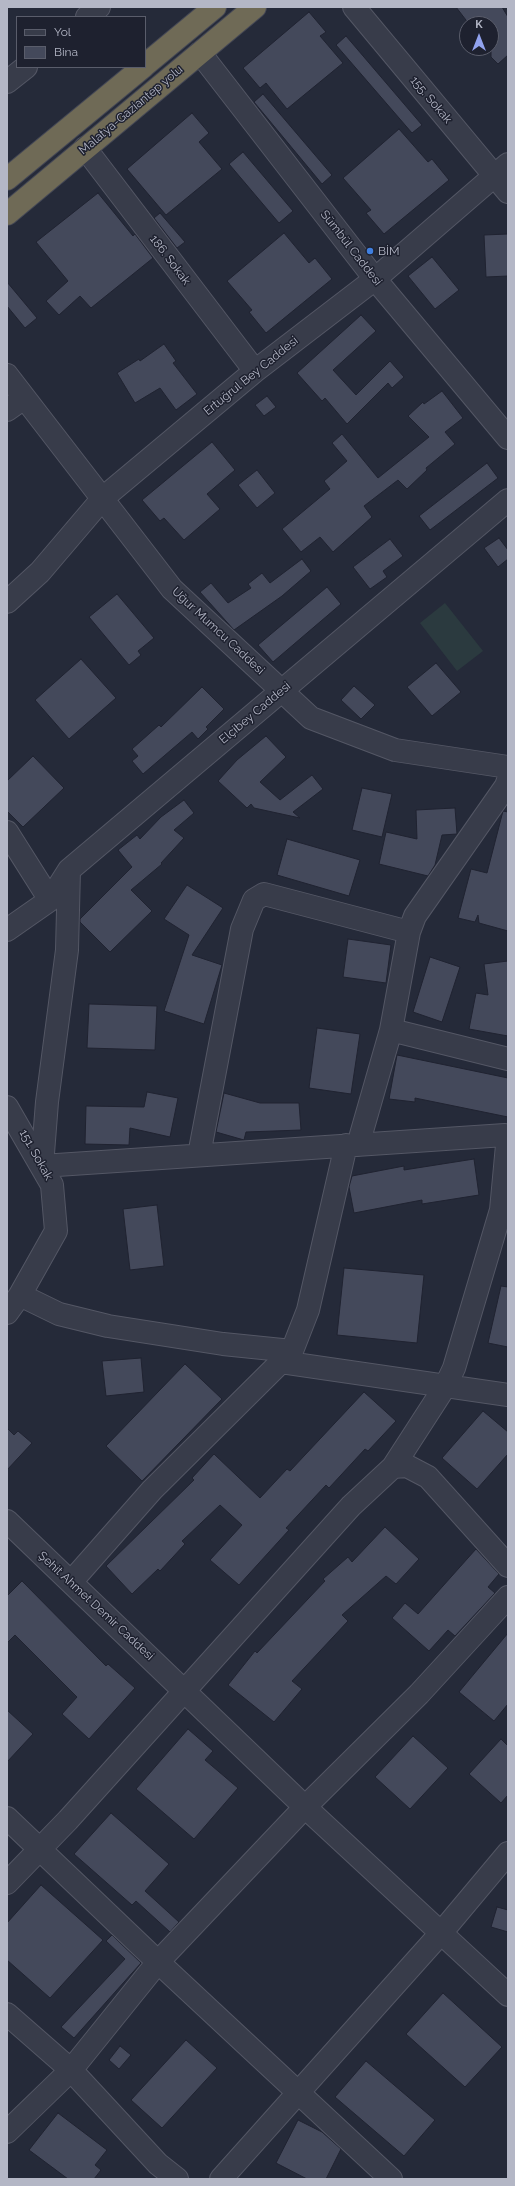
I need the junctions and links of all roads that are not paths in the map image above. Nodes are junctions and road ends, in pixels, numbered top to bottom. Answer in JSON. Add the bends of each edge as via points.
{"nodes":[{"id":1,"x":99,"y":7,"type":"edge"},
{"id":2,"x":215,"y":7,"type":"edge"},
{"id":3,"x":255,"y":7,"type":"edge"},
{"id":4,"x":354,"y":7,"type":"edge"},
{"id":5,"x":88,"y":16,"type":"edge"},
{"id":6,"x":200,"y":52,"type":"junction"},
{"id":7,"x":146,"y":64,"type":"edge"},
{"id":8,"x":25,"y":68,"type":"edge"},
{"id":9,"x":142,"y":68,"type":"edge"},
{"id":10,"x":7,"y":82,"type":"edge"},
{"id":11,"x":85,"y":148,"type":"junction"},
{"id":12,"x":501,"y":170,"type":"edge"},
{"id":13,"x":7,"y":179,"type":"edge"},
{"id":14,"x":508,"y":192,"type":"edge"},
{"id":15,"x":7,"y":214,"type":"edge"},
{"id":16,"x":374,"y":279,"type":"junction"},
{"id":17,"x":255,"y":371,"type":"junction"},
{"id":18,"x":7,"y":376,"type":"edge"},
{"id":19,"x":16,"y":404,"type":"edge"},
{"id":20,"x":508,"y":438,"type":"edge"},
{"id":21,"x":103,"y":498,"type":"junction"},
{"id":22,"x":508,"y":500,"type":"edge"},
{"id":23,"x":7,"y":602,"type":"edge"},
{"id":24,"x":282,"y":691,"type":"junction"},
{"id":25,"x":508,"y":767,"type":"edge"},
{"id":26,"x":508,"y":780,"type":"edge"},
{"id":27,"x":7,"y":832,"type":"edge"},
{"id":28,"x":69,"y":870,"type":"junction"},
{"id":29,"x":50,"y":900,"type":"junction"},
{"id":30,"x":7,"y":930,"type":"edge"},
{"id":31,"x":409,"y":932,"type":"junction"},
{"id":32,"x":391,"y":1030,"type":"junction"},
{"id":33,"x":508,"y":1058,"type":"edge"},
{"id":34,"x":7,"y":1107,"type":"edge"},
{"id":35,"x":503,"y":1142,"type":"edge"},
{"id":36,"x":352,"y":1145,"type":"junction"},
{"id":37,"x":199,"y":1155,"type":"junction"},
{"id":38,"x":42,"y":1166,"type":"junction"},
{"id":39,"x":505,"y":1211,"type":"edge"},
{"id":40,"x":20,"y":1295,"type":"junction"},
{"id":41,"x":7,"y":1313,"type":"edge"},
{"id":42,"x":287,"y":1357,"type":"junction"},
{"id":43,"x":446,"y":1385,"type":"junction"},
{"id":44,"x":508,"y":1396,"type":"edge"},
{"id":45,"x":393,"y":1467,"type":"junction"},
{"id":46,"x":7,"y":1521,"type":"edge"},
{"id":47,"x":508,"y":1566,"type":"edge"},
{"id":48,"x":71,"y":1582,"type":"junction"},
{"id":49,"x":508,"y":1597,"type":"edge"},
{"id":50,"x":186,"y":1691,"type":"junction"},
{"id":51,"x":304,"y":1807,"type":"junction"},
{"id":52,"x":7,"y":1818,"type":"edge"},
{"id":53,"x":39,"y":1850,"type":"junction"},
{"id":54,"x":508,"y":1853,"type":"edge"},
{"id":55,"x":7,"y":1883,"type":"edge"},
{"id":56,"x":441,"y":1933,"type":"junction"},
{"id":57,"x":158,"y":1962,"type":"junction"},
{"id":58,"x":508,"y":1995,"type":"edge"},
{"id":59,"x":7,"y":2014,"type":"edge"},
{"id":60,"x":71,"y":2070,"type":"junction"},
{"id":61,"x":297,"y":2092,"type":"junction"},
{"id":62,"x":7,"y":2132,"type":"edge"},
{"id":63,"x":177,"y":2179,"type":"edge"},
{"id":64,"x":221,"y":2179,"type":"edge"},
{"id":65,"x":391,"y":2179,"type":"edge"}],
"edges":[{"from":1,"to":5,"type":"street"},
{"from":2,"to":7,"type":"highway"},
{"from":3,"to":6,"type":"highway","name":"Malatya-Gaziantep yolu"},
{"from":4,"to":12,"type":"street","name":"155. Sokak"},
{"from":6,"to":11,"type":"highway","name":"Malatya-Gaziantep yolu"},
{"from":6,"to":16,"type":"street","name":"Sümbül Caddesi"},
{"from":8,"to":10,"type":"street"},
{"from":9,"to":13,"type":"highway"},
{"from":11,"to":15,"type":"highway","name":"Malatya-Gaziantep yolu"},
{"from":11,"to":17,"type":"street","name":"186. Sokak"},
{"from":12,"to":14,"type":"street","name":"155. Sokak"},
{"from":12,"to":16,"type":"street","name":"Ertuğrul Bey Caddesi"},
{"from":16,"to":17,"type":"street","name":"Ertuğrul Bey Caddesi"},
{"from":16,"to":20,"type":"street","name":"Sümbül Caddesi"},
{"from":17,"to":21,"type":"street","name":"Ertuğrul Bey Caddesi"},
{"from":18,"to":19,"type":"street","name":"Uğur Mumcu Caddesi"},
{"from":19,"to":21,"type":"street","name":"Uğur Mumcu Caddesi"},
{"from":21,"to":23,"type":"street","name":"Ertuğrul Bey Caddesi","via":[[40,572]]},
{"from":21,"to":24,"type":"street","name":"Uğur Mumcu Caddesi","via":[[172,589]]},
{"from":22,"to":24,"type":"street","name":"Elçibey Caddesi"},
{"from":24,"to":25,"type":"street","name":"Uğur Mumcu Caddesi","via":[[311,718],[395,750]]},
{"from":24,"to":28,"type":"street","name":"Elçibey Caddesi"},
{"from":26,"to":31,"type":"street","via":[[426,898]]},
{"from":27,"to":29,"type":"street"},
{"from":28,"to":29,"type":"street","name":"Elçibey Caddesi"},
{"from":28,"to":38,"type":"street","via":[[67,950],[47,1102]]},
{"from":29,"to":30,"type":"street","name":"Elçibey Caddesi"},
{"from":31,"to":32,"type":"street"},
{"from":31,"to":37,"type":"street","via":[[264,894],[254,900],[242,929]]},
{"from":32,"to":33,"type":"street"},
{"from":32,"to":36,"type":"street"},
{"from":34,"to":38,"type":"street","name":"151. Sokak"},
{"from":35,"to":36,"type":"street"},
{"from":35,"to":39,"type":"street"},
{"from":36,"to":37,"type":"street"},
{"from":36,"to":42,"type":"street","via":[[308,1310]]},
{"from":37,"to":38,"type":"street"},
{"from":38,"to":40,"type":"street","name":"151. Sokak","via":[[52,1185],[56,1231]]},
{"from":39,"to":43,"type":"street","via":[[454,1368]]},
{"from":40,"to":41,"type":"street"},
{"from":40,"to":42,"type":"street","via":[[58,1314],[108,1326]]},
{"from":42,"to":43,"type":"street"},
{"from":42,"to":48,"type":"street","via":[[152,1490]]},
{"from":43,"to":44,"type":"street"},
{"from":43,"to":45,"type":"street"},
{"from":45,"to":47,"type":"street","via":[[406,1466],[428,1477]]},
{"from":45,"to":50,"type":"street","via":[[351,1506]]},
{"from":46,"to":48,"type":"street","name":"Şehit Ahmet Demir Caddesi"},
{"from":48,"to":50,"type":"street","name":"Şehit Ahmet Demir Caddesi"},
{"from":49,"to":51,"type":"street","via":[[418,1694]]},
{"from":50,"to":51,"type":"street","name":"Şehit Ahmet Demir Caddesi"},
{"from":50,"to":53,"type":"street"},
{"from":51,"to":56,"type":"street","name":"Şehit Ahmet Demir Caddesi"},
{"from":51,"to":57,"type":"street"},
{"from":52,"to":53,"type":"street"},
{"from":53,"to":55,"type":"street"},
{"from":53,"to":57,"type":"street"},
{"from":54,"to":56,"type":"street"},
{"from":56,"to":58,"type":"street","name":"Şehit Ahmet Demir Caddesi"},
{"from":56,"to":61,"type":"street"},
{"from":57,"to":60,"type":"street"},
{"from":57,"to":61,"type":"street"},
{"from":59,"to":60,"type":"street"},
{"from":60,"to":62,"type":"street"},
{"from":60,"to":63,"type":"street","via":[[158,2164]]},
{"from":61,"to":64,"type":"street"},
{"from":61,"to":65,"type":"street"}]}
